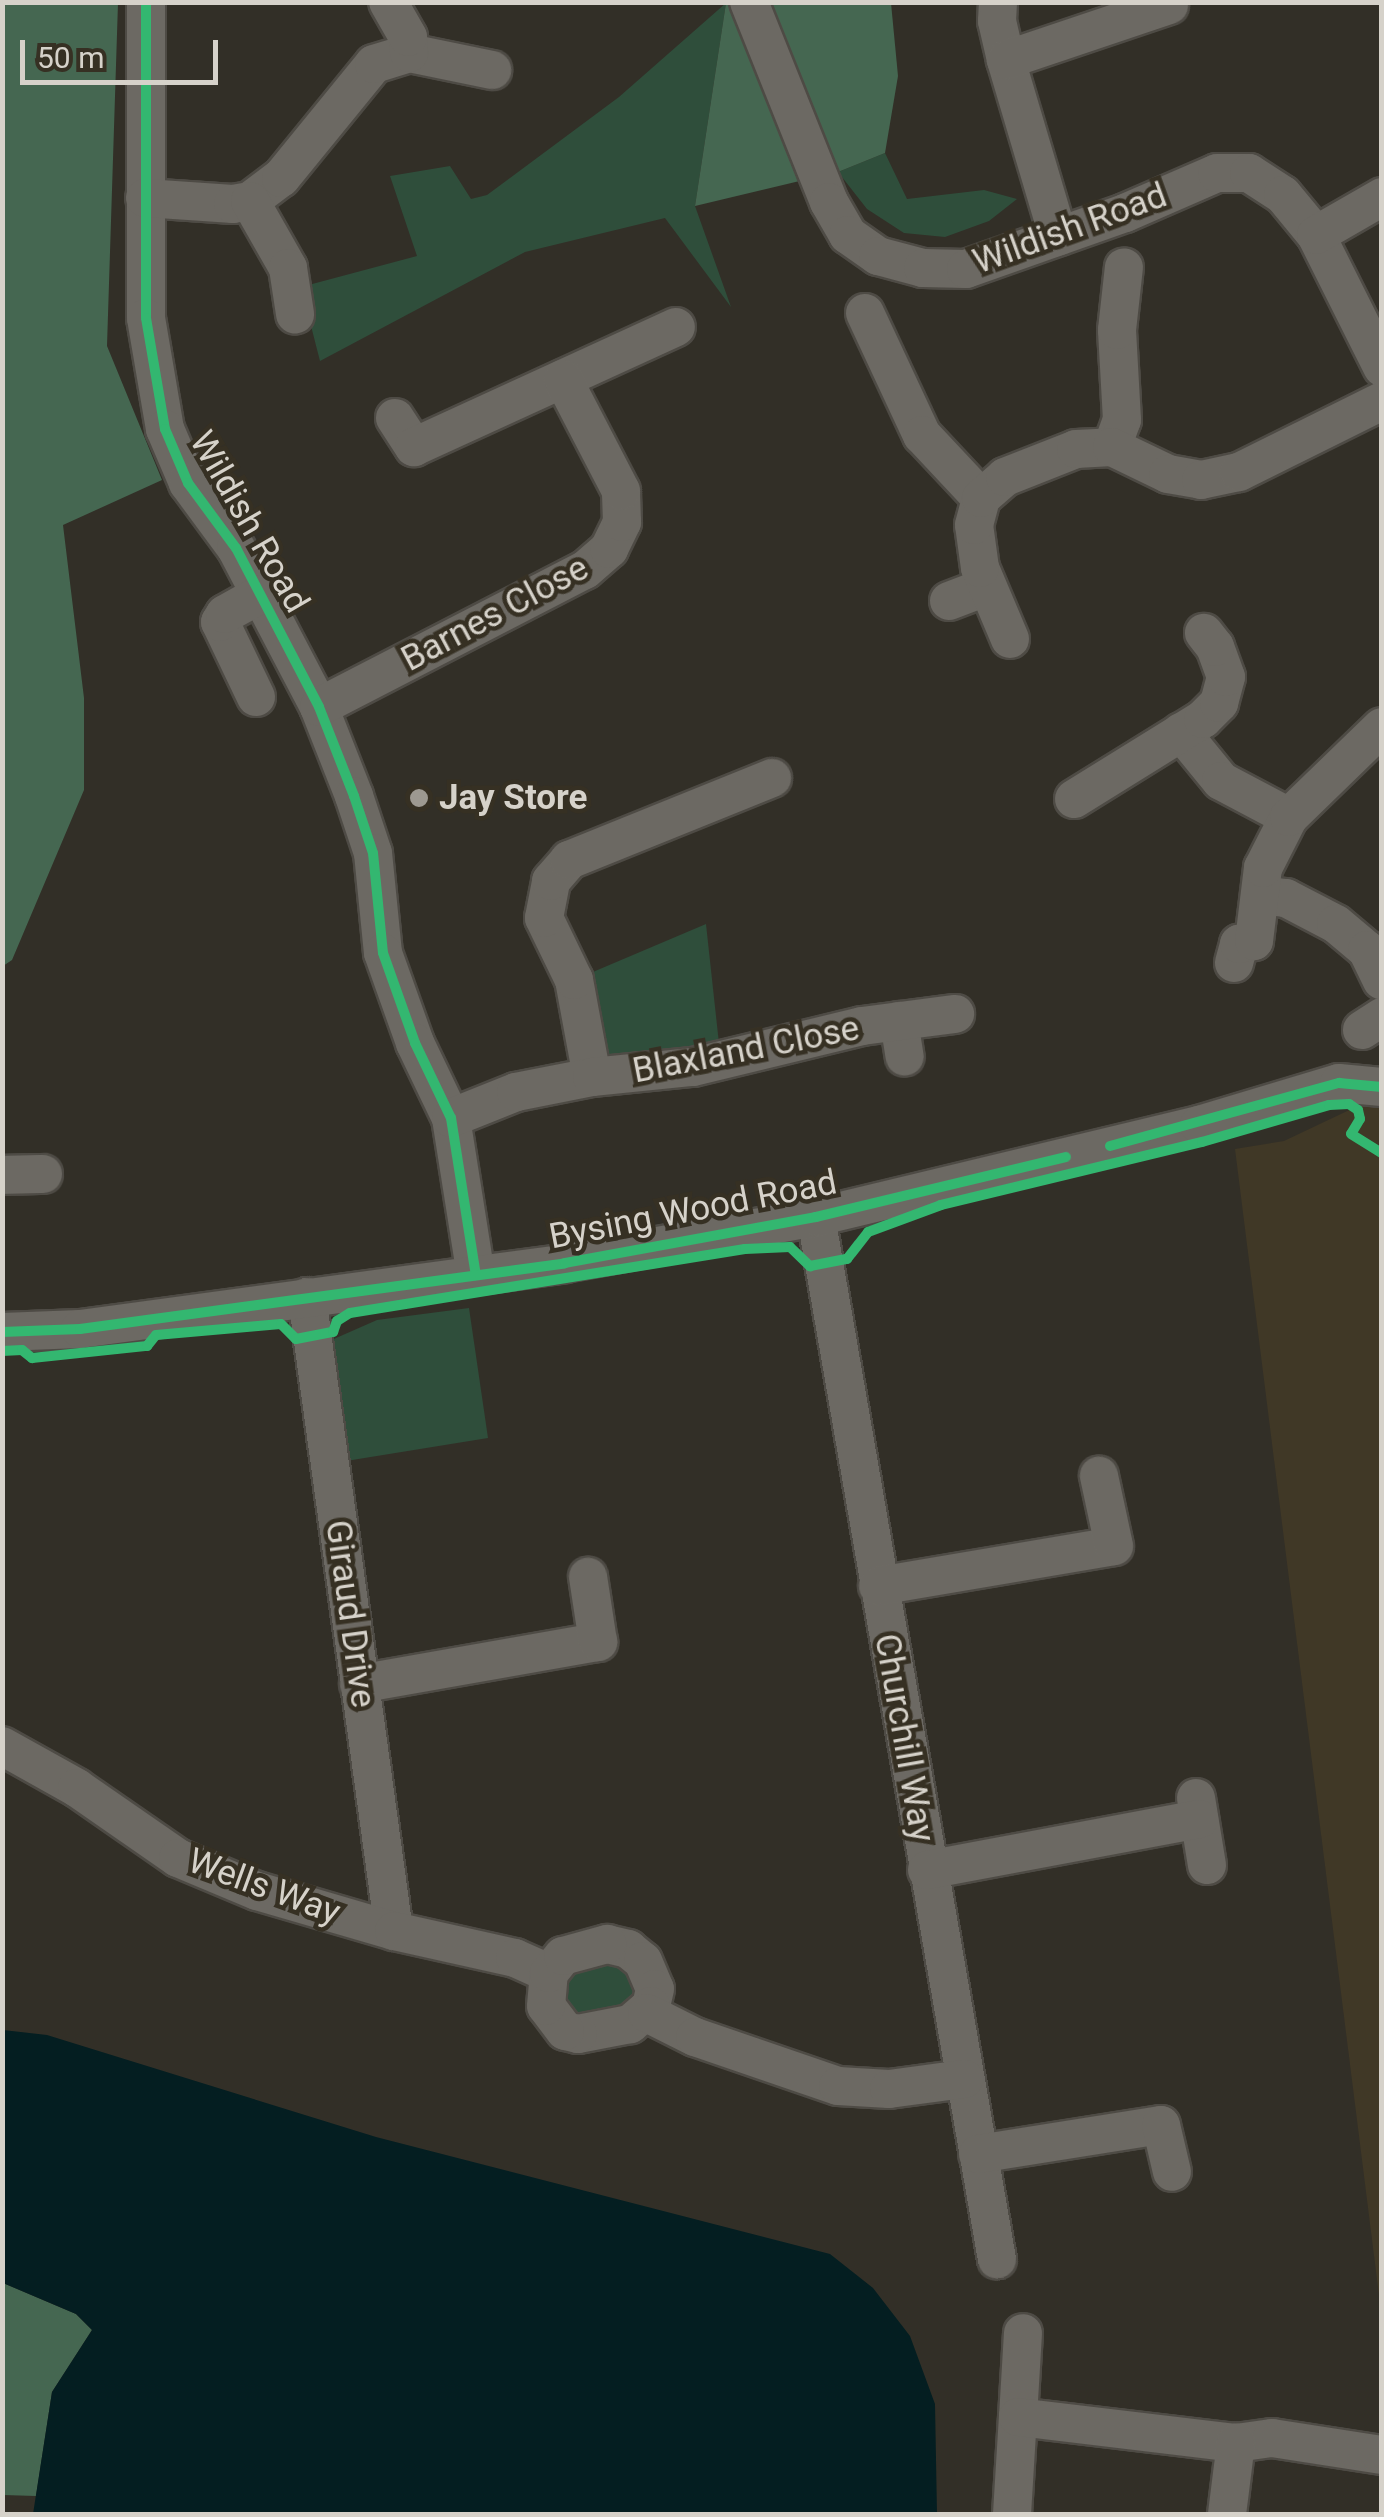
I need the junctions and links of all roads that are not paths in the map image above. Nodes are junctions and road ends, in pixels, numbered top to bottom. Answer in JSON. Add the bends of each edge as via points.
{"nodes":[{"id":1,"x":146,"y":2,"type":"edge"},
{"id":2,"x":388,"y":2,"type":"edge"},
{"id":3,"x":749,"y":2,"type":"edge"},
{"id":4,"x":998,"y":2,"type":"edge"},
{"id":5,"x":1147,"y":8,"type":"edge"},
{"id":6,"x":409,"y":52,"type":"junction"},
{"id":7,"x":1006,"y":60,"type":"junction"},
{"id":8,"x":492,"y":70,"type":"dead end"},
{"id":9,"x":1382,"y":197,"type":"edge"},
{"id":10,"x":145,"y":198,"type":"junction"},
{"id":11,"x":250,"y":201,"type":"junction"},
{"id":12,"x":1316,"y":235,"type":"junction"},
{"id":13,"x":1058,"y":236,"type":"junction"},
{"id":14,"x":1132,"y":284,"type":"dead end"},
{"id":15,"x":866,"y":313,"type":"dead end"},
{"id":16,"x":295,"y":314,"type":"dead end"},
{"id":17,"x":676,"y":327,"type":"dead end"},
{"id":18,"x":1382,"y":367,"type":"edge"},
{"id":19,"x":564,"y":379,"type":"junction"},
{"id":20,"x":1382,"y":401,"type":"edge"},
{"id":21,"x":395,"y":418,"type":"dead end"},
{"id":22,"x":1112,"y":447,"type":"junction"},
{"id":23,"x":982,"y":498,"type":"junction"},
{"id":24,"x":986,"y":586,"type":"junction"},
{"id":25,"x":261,"y":594,"type":"junction"},
{"id":26,"x":949,"y":601,"type":"dead end"},
{"id":27,"x":1204,"y":633,"type":"dead end"},
{"id":28,"x":1010,"y":640,"type":"dead end"},
{"id":29,"x":256,"y":697,"type":"dead end"},
{"id":30,"x":319,"y":707,"type":"junction"},
{"id":31,"x":1382,"y":726,"type":"edge"},
{"id":32,"x":1181,"y":732,"type":"junction"},
{"id":33,"x":745,"y":778,"type":"dead end"},
{"id":34,"x":1074,"y":800,"type":"dead end"},
{"id":35,"x":1289,"y":817,"type":"junction"},
{"id":36,"x":1261,"y":895,"type":"junction"},
{"id":37,"x":1234,"y":963,"type":"dead end"},
{"id":38,"x":1382,"y":981,"type":"edge"},
{"id":39,"x":955,"y":1014,"type":"dead end"},
{"id":40,"x":592,"y":1078,"type":"junction"},
{"id":41,"x":1382,"y":1088,"type":"edge"},
{"id":42,"x":451,"y":1118,"type":"junction"},
{"id":43,"x":43,"y":1174,"type":"dead end"},
{"id":44,"x":2,"y":1175,"type":"edge"},
{"id":45,"x":816,"y":1217,"type":"junction"},
{"id":46,"x":476,"y":1275,"type":"junction"},
{"id":47,"x":307,"y":1297,"type":"junction"},
{"id":48,"x":2,"y":1332,"type":"edge"},
{"id":49,"x":1099,"y":1476,"type":"dead end"},
{"id":50,"x":588,"y":1577,"type":"dead end"},
{"id":51,"x":878,"y":1586,"type":"junction"},
{"id":52,"x":359,"y":1684,"type":"junction"},
{"id":53,"x":2,"y":1746,"type":"edge"},
{"id":54,"x":1206,"y":1865,"type":"dead end"},
{"id":55,"x":927,"y":1870,"type":"junction"},
{"id":56,"x":394,"y":1931,"type":"junction"},
{"id":57,"x":549,"y":1973,"type":"junction"},
{"id":58,"x":647,"y":2013,"type":"junction"},
{"id":59,"x":964,"y":2079,"type":"junction"},
{"id":60,"x":978,"y":2154,"type":"junction"},
{"id":61,"x":1172,"y":2172,"type":"dead end"},
{"id":62,"x":996,"y":2259,"type":"dead end"},
{"id":63,"x":1023,"y":2333,"type":"dead end"},
{"id":64,"x":1018,"y":2417,"type":"junction"},
{"id":65,"x":1236,"y":2443,"type":"junction"},
{"id":66,"x":1382,"y":2455,"type":"edge"},
{"id":67,"x":1012,"y":2514,"type":"edge"},
{"id":68,"x":1227,"y":2514,"type":"edge"}],
"edges":[{"from":1,"to":10,"type":"street","name":"Wildish Road"},
{"from":2,"to":6,"type":"street"},
{"from":3,"to":13,"type":"street","name":"Wildish Road","via":[[848,235],[878,256],[923,268],[966,269]]},
{"from":4,"to":7,"type":"street"},
{"from":5,"to":7,"type":"street"},
{"from":6,"to":8,"type":"street"},
{"from":6,"to":11,"type":"street","via":[[374,64],[280,178]]},
{"from":7,"to":13,"type":"street"},
{"from":9,"to":12,"type":"street"},
{"from":10,"to":11,"type":"street"},
{"from":10,"to":25,"type":"street","name":"Wildish Road","via":[[146,318],[165,428],[188,483]]},
{"from":11,"to":16,"type":"street","via":[[302,266]]},
{"from":12,"to":13,"type":"street","name":"Wildish Road","via":[[1283,194],[1249,173],[1217,172]]},
{"from":12,"to":18,"type":"street","name":"Wildish Road"},
{"from":14,"to":22,"type":"street","via":[[1122,420]]},
{"from":15,"to":23,"type":"street","via":[[895,357],[922,435]]},
{"from":17,"to":19,"type":"street"},
{"from":19,"to":21,"type":"street","via":[[414,447]]},
{"from":19,"to":30,"type":"street","name":"Barnes Close","via":[[621,491],[622,522],[610,548],[585,570]]},
{"from":20,"to":22,"type":"street","via":[[1239,472],[1201,480],[1168,474]]},
{"from":22,"to":23,"type":"street","via":[[1076,449],[1036,462],[1004,477]]},
{"from":23,"to":24,"type":"street","via":[[974,525]]},
{"from":24,"to":26,"type":"street"},
{"from":24,"to":28,"type":"street"},
{"from":25,"to":29,"type":"street","name":"Wildish Road","via":[[220,622]]},
{"from":25,"to":30,"type":"street","name":"Wildish Road"},
{"from":27,"to":32,"type":"street","via":[[1226,677],[1219,703]]},
{"from":30,"to":42,"type":"street","name":"Wildish Road","via":[[374,853],[383,953],[414,1043]]},
{"from":31,"to":35,"type":"street"},
{"from":32,"to":34,"type":"street"},
{"from":32,"to":35,"type":"street","via":[[1220,781]]},
{"from":33,"to":40,"type":"street","name":"Blaxland Close","via":[[569,860],[552,880],[544,918],[574,980]]},
{"from":35,"to":36,"type":"street","via":[[1263,868]]},
{"from":36,"to":37,"type":"street","via":[[1254,941],[1239,944]]},
{"from":36,"to":38,"type":"street","via":[[1286,898],[1336,924],[1366,950]]},
{"from":39,"to":40,"type":"street","name":"Blaxland Close","via":[[902,1039]]},
{"from":40,"to":42,"type":"street","name":"Blaxland Close","via":[[516,1092]]},
{"from":41,"to":45,"type":"street","name":"Bysing Wood Road","via":[[1340,1083]]},
{"from":42,"to":46,"type":"street","name":"Wildish Road"},
{"from":43,"to":44,"type":"street"},
{"from":45,"to":46,"type":"street","name":"Bysing Wood Road"},
{"from":45,"to":51,"type":"street","name":"Churchill Way"},
{"from":46,"to":47,"type":"street","name":"Bysing Wood Road"},
{"from":47,"to":48,"type":"street","name":"Bysing Wood Road","via":[[80,1330]]},
{"from":47,"to":52,"type":"street","name":"Giraud Drive"},
{"from":49,"to":51,"type":"street","via":[[1114,1546]]},
{"from":50,"to":52,"type":"street","via":[[598,1642]]},
{"from":51,"to":55,"type":"street","name":"Churchill Way"},
{"from":52,"to":56,"type":"street","name":"Giraud Drive"},
{"from":53,"to":56,"type":"street","name":"Wells Way","via":[[178,1858],[256,1891]]},
{"from":54,"to":55,"type":"street","via":[[1197,1807]]},
{"from":55,"to":59,"type":"street","name":"Churchill Way"},
{"from":56,"to":57,"type":"street","name":"Wells Way","via":[[515,1958]]},
{"from":57,"to":58,"type":"street","via":[[546,2006],[565,2030],[594,2032]]},
{"from":57,"to":58,"type":"street","via":[[573,1951],[619,1944],[649,1970],[654,1989]]},
{"from":58,"to":59,"type":"street","via":[[695,2037],[838,2086],[889,2089]]},
{"from":59,"to":60,"type":"street","name":"Churchill Way"},
{"from":60,"to":61,"type":"street","via":[[1161,2126]]},
{"from":60,"to":62,"type":"street","name":"Churchill Way"},
{"from":63,"to":64,"type":"street"},
{"from":64,"to":65,"type":"street"},
{"from":64,"to":67,"type":"street"},
{"from":65,"to":66,"type":"street","via":[[1272,2438]]},
{"from":65,"to":68,"type":"street"}]}
